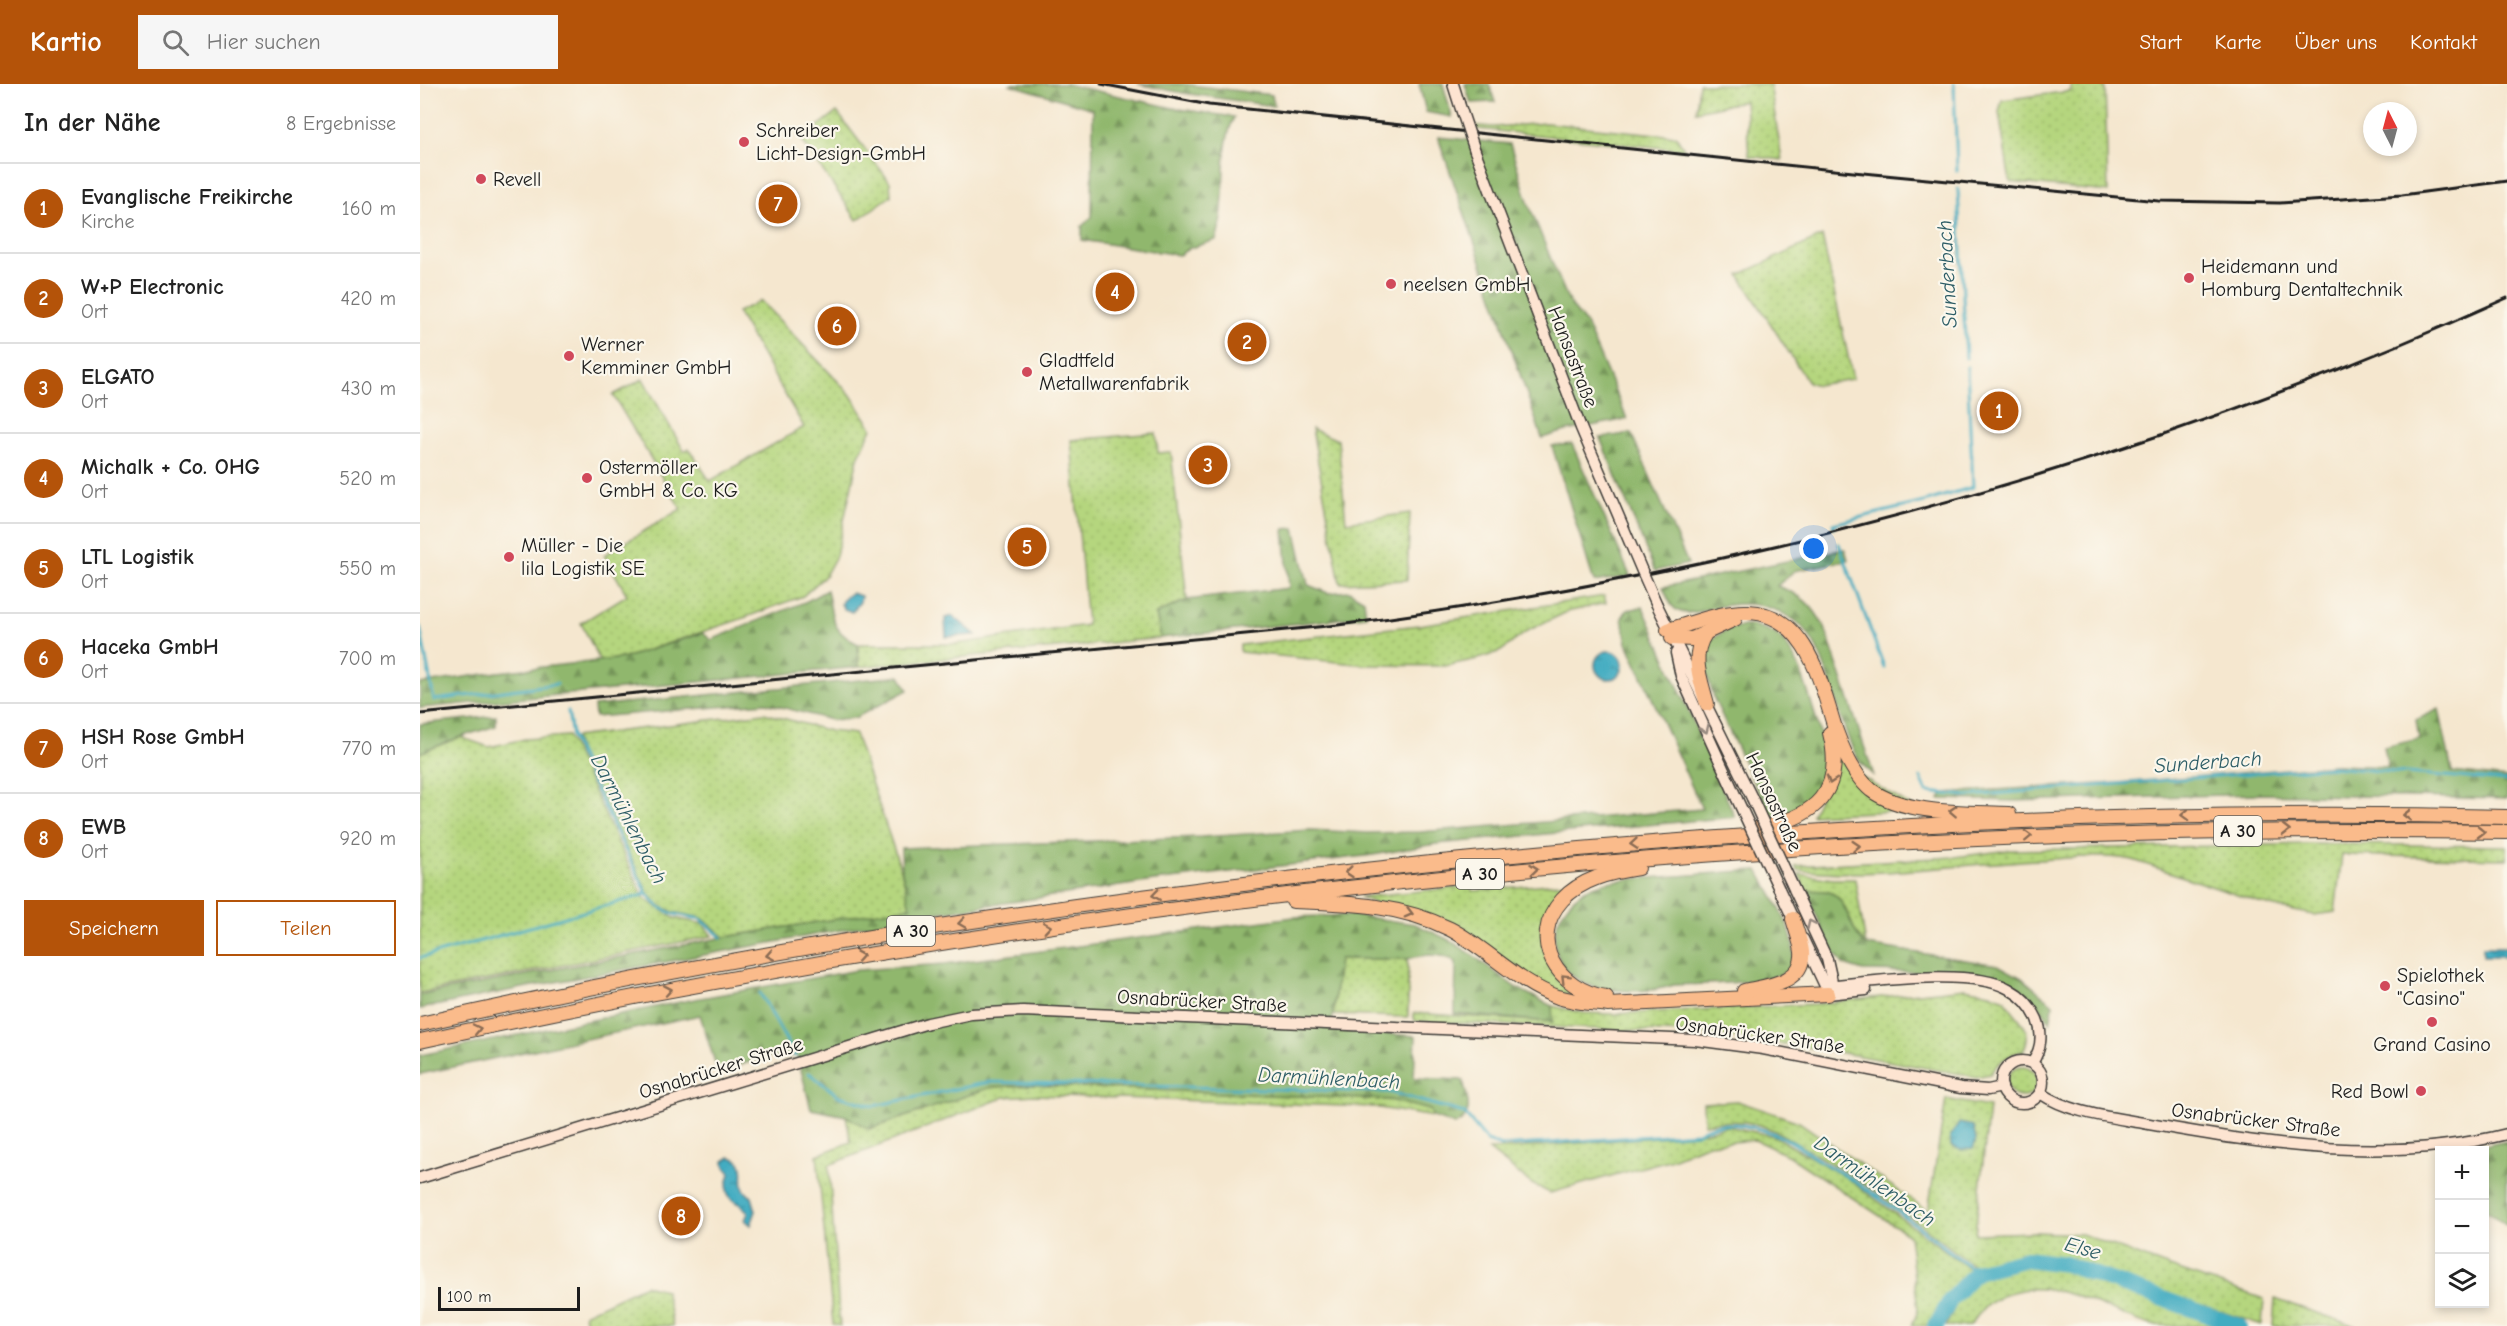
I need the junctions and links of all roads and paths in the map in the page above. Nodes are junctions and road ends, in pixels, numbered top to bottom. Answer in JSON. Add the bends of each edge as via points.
{"nodes":[{"id":1,"x":1453,"y":84,"type":"edge"},
{"id":2,"x":1670,"y":634,"type":"junction"},
{"id":3,"x":1705,"y":634,"type":"junction"},
{"id":4,"x":1707,"y":704,"type":"junction"},
{"id":5,"x":2507,"y":817,"type":"edge"},
{"id":6,"x":2095,"y":818,"type":"junction"},
{"id":7,"x":2507,"y":832,"type":"edge"},
{"id":8,"x":1692,"y":839,"type":"junction"},
{"id":9,"x":1714,"y":854,"type":"junction"},
{"id":10,"x":1246,"y":900,"type":"junction"},
{"id":11,"x":1793,"y":919,"type":"junction"},
{"id":12,"x":1828,"y":988,"type":"junction"},
{"id":13,"x":1744,"y":991,"type":"junction"},
{"id":14,"x":420,"y":1024,"type":"edge"},
{"id":15,"x":420,"y":1041,"type":"edge"},
{"id":16,"x":2032,"y":1064,"type":"junction"},
{"id":17,"x":2002,"y":1087,"type":"junction"},
{"id":18,"x":2040,"y":1093,"type":"junction"},
{"id":19,"x":2507,"y":1134,"type":"edge"},
{"id":20,"x":420,"y":1178,"type":"edge"}],
"edges":[{"from":1,"to":2,"type":"main road","name":"Hansastraße","bridge":true,"via":[[1586,441]]},
{"from":2,"to":3,"type":"highway","via":[[1692,639]]},
{"from":2,"to":4,"type":"main road","name":"Hansastraße"},
{"from":6,"to":2,"type":"highway","one_way":true,"via":[[1938,811],[1902,804],[1871,789],[1852,767],[1806,649],[1789,628],[1761,613],[1747,612],[1714,616]]},
{"from":2,"to":11,"type":"main road","name":"Hansastraße","one_way":true,"bridge":true,"via":[[1681,676]]},
{"from":3,"to":4,"type":"highway","via":[[1696,653]]},
{"from":3,"to":8,"type":"highway","one_way":true,"via":[[1725,622],[1757,618],[1773,623],[1796,643],[1828,726],[1834,769],[1818,804],[1799,817],[1783,824]]},
{"from":12,"to":4,"type":"main road","name":"Hansastraße","one_way":true,"bridge":true,"via":[[1827,959]]},
{"from":5,"to":6,"type":"highway","number":"A 30","one_way":true,"via":[[2285,814]]},
{"from":6,"to":8,"type":"highway","number":"A 30"},
{"from":9,"to":7,"type":"highway","number":"A 30","one_way":true,"via":[[2096,834],[2284,830]]},
{"from":8,"to":14,"type":"highway","number":"A 30","one_way":true,"via":[[1324,874],[950,924],[655,976]]},
{"from":10,"to":9,"type":"highway","number":"A 30","one_way":true,"via":[[1538,868]]},
{"from":13,"to":9,"type":"highway","one_way":true,"via":[[1613,998],[1593,995],[1561,976],[1548,946],[1547,929],[1554,912],[1563,898],[1582,884],[1615,872]]},
{"from":10,"to":12,"type":"highway","one_way":true,"via":[[1356,903],[1419,915],[1451,929],[1524,980],[1581,1003],[1608,1005]]},
{"from":15,"to":10,"type":"highway","number":"A 30","one_way":true,"via":[[647,994],[886,952]]},
{"from":11,"to":12,"type":"main road","name":"Hansastraße"},
{"from":11,"to":13,"type":"highway","via":[[1802,952],[1801,965],[1781,983]]},
{"from":12,"to":13,"type":"highway"},
{"from":12,"to":16,"type":"main road","via":[[1973,979],[2008,988],[2033,1011],[2041,1036]]},
{"from":16,"to":17,"type":"main road","via":[[2025,1061],[2009,1065]]},
{"from":16,"to":18,"type":"main road","via":[[2043,1080]]},
{"from":17,"to":18,"type":"main road","via":[[2008,1097],[2019,1102],[2031,1101]]},
{"from":17,"to":20,"type":"main road","name":"Osnabrücker Straße","via":[[1961,1088],[1763,1049],[1695,1040],[990,1012],[928,1023]]},
{"from":18,"to":19,"type":"main road","name":"Osnabrücker Straße","via":[[2084,1112],[2296,1147],[2392,1149],[2439,1146]]}]}
